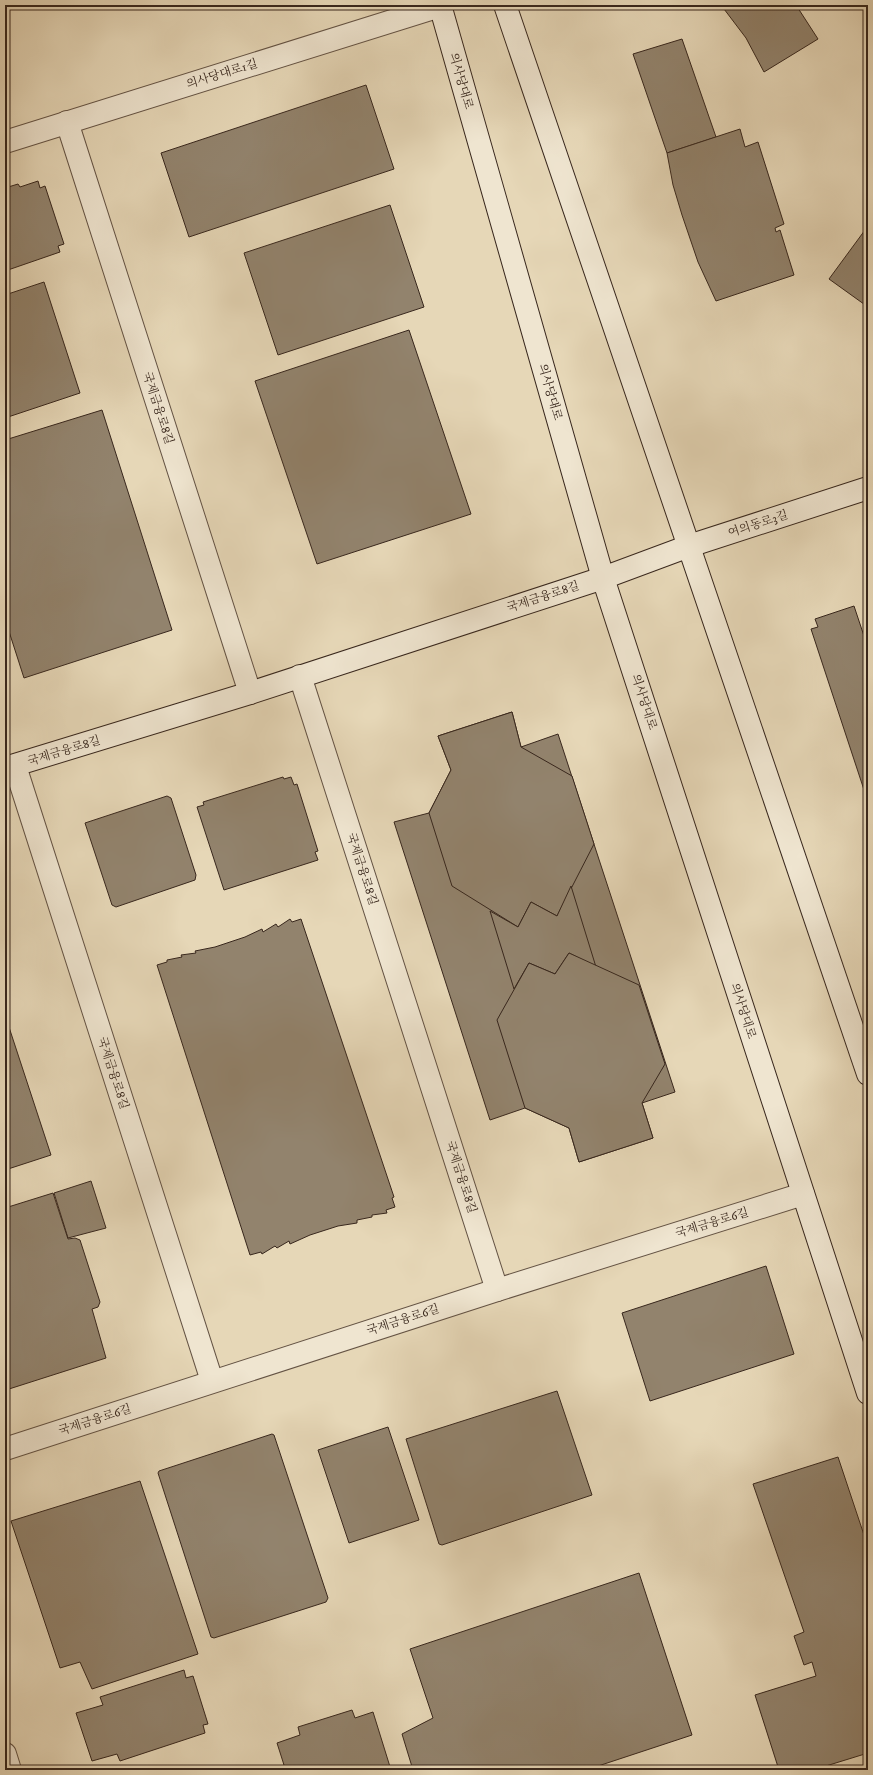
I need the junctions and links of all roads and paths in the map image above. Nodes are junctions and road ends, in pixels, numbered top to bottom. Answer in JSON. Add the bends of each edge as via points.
{"nodes":[{"id":1,"x":440,"y":5,"type":"edge"},
{"id":2,"x":505,"y":5,"type":"edge"},
{"id":3,"x":67,"y":122,"type":"junction"},
{"id":4,"x":5,"y":142,"type":"edge"},
{"id":5,"x":868,"y":488,"type":"edge"},
{"id":6,"x":689,"y":546,"type":"junction"},
{"id":7,"x":648,"y":561,"type":"joint"},
{"id":8,"x":603,"y":578,"type":"junction"},
{"id":9,"x":300,"y":676,"type":"junction"},
{"id":10,"x":250,"y":693,"type":"junction"},
{"id":11,"x":10,"y":767,"type":"edge"},
{"id":12,"x":868,"y":1074,"type":"edge"},
{"id":13,"x":803,"y":1194,"type":"junction"},
{"id":14,"x":497,"y":1290,"type":"junction"},
{"id":15,"x":212,"y":1381,"type":"junction"},
{"id":16,"x":868,"y":1394,"type":"edge"},
{"id":17,"x":5,"y":1449,"type":"edge"},
{"id":18,"x":5,"y":1754,"type":"edge"},
{"id":19,"x":10,"y":1770,"type":"edge"}],
"edges":[{"from":1,"to":3,"type":"street","name":"의사당대로1길"},
{"from":1,"to":8,"type":"street","name":"의사당대로"},
{"from":2,"to":6,"type":"street"},
{"from":3,"to":4,"type":"street","name":"의사당대로1길"},
{"from":3,"to":10,"type":"street","name":"국제금융로8길"},
{"from":5,"to":6,"type":"street","name":"여의동로3길"},
{"from":6,"to":7,"type":"street","name":"여의동로3길"},
{"from":6,"to":12,"type":"street"},
{"from":7,"to":8,"type":"street","name":"국제금융로8길"},
{"from":8,"to":9,"type":"street","name":"국제금융로8길"},
{"from":8,"to":13,"type":"street","name":"의사당대로"},
{"from":9,"to":10,"type":"street","name":"국제금융로8길"},
{"from":9,"to":14,"type":"street","name":"국제금융로8길"},
{"from":10,"to":11,"type":"street","name":"국제금융로8길"},
{"from":11,"to":15,"type":"street","name":"국제금융로8길"},
{"from":13,"to":14,"type":"street","name":"국제금융로6길"},
{"from":13,"to":16,"type":"street","name":"의사당대로"},
{"from":14,"to":15,"type":"street","name":"국제금융로6길"},
{"from":15,"to":17,"type":"street","name":"국제금융로6길"},
{"from":18,"to":19,"type":"street"}]}
